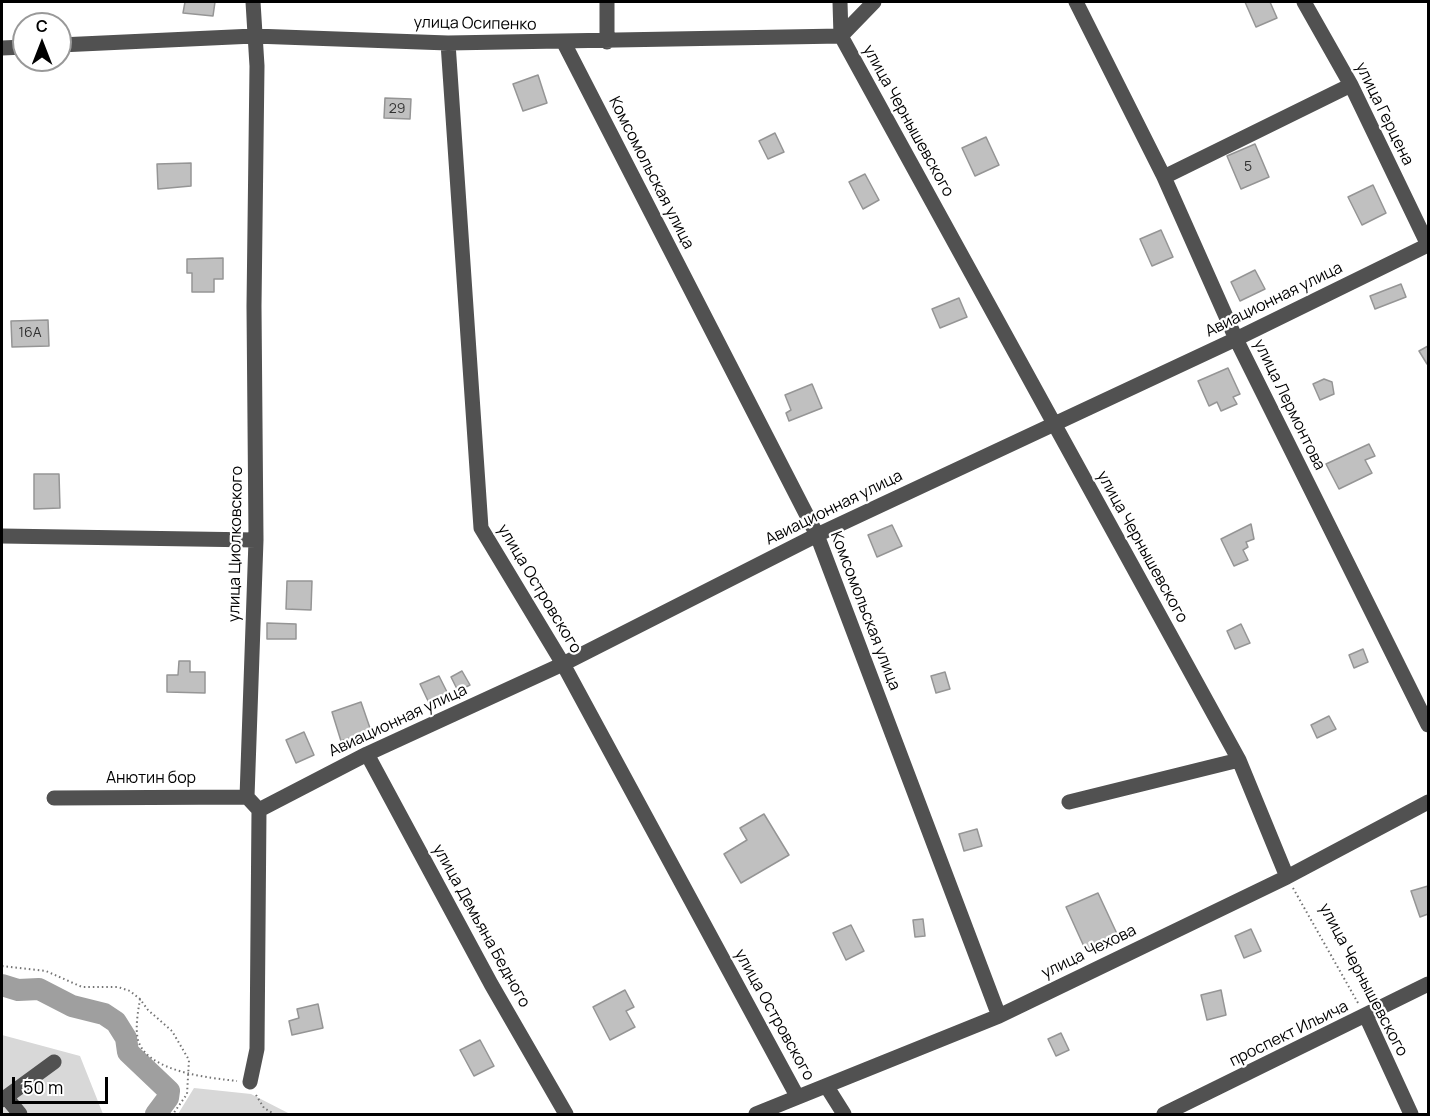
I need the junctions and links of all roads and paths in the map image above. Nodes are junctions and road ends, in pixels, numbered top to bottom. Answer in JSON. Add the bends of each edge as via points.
{"nodes":[{"id":1,"x":253,"y":2,"type":"edge"},
{"id":2,"x":607,"y":2,"type":"edge"},
{"id":3,"x":840,"y":2,"type":"edge"},
{"id":4,"x":874,"y":2,"type":"edge"},
{"id":5,"x":1076,"y":2,"type":"edge"},
{"id":6,"x":1304,"y":2,"type":"edge"},
{"id":7,"x":254,"y":36,"type":"junction"},
{"id":8,"x":841,"y":36,"type":"junction"},
{"id":9,"x":607,"y":42,"type":"junction"},
{"id":10,"x":448,"y":43,"type":"junction"},
{"id":11,"x":564,"y":43,"type":"junction"},
{"id":12,"x":72,"y":44,"type":"edge"},
{"id":13,"x":1351,"y":86,"type":"junction"},
{"id":14,"x":1164,"y":177,"type":"junction"},
{"id":15,"x":1428,"y":245,"type":"edge"},
{"id":16,"x":1236,"y":339,"type":"junction"},
{"id":17,"x":1052,"y":423,"type":"junction"},
{"id":18,"x":817,"y":535,"type":"junction"},
{"id":19,"x":2,"y":536,"type":"edge"},
{"id":20,"x":256,"y":540,"type":"junction"},
{"id":21,"x":563,"y":664,"type":"junction"},
{"id":22,"x":1428,"y":725,"type":"edge"},
{"id":23,"x":367,"y":754,"type":"junction"},
{"id":24,"x":1239,"y":760,"type":"junction"},
{"id":25,"x":248,"y":797,"type":"junction"},
{"id":26,"x":54,"y":798,"type":"dead end"},
{"id":27,"x":1069,"y":802,"type":"dead end"},
{"id":28,"x":1428,"y":802,"type":"edge"},
{"id":29,"x":259,"y":810,"type":"junction"},
{"id":30,"x":1287,"y":877,"type":"junction"},
{"id":31,"x":2,"y":966,"type":"edge"},
{"id":32,"x":1428,"y":984,"type":"edge"},
{"id":33,"x":140,"y":999,"type":"junction"},
{"id":34,"x":999,"y":1016,"type":"junction"},
{"id":35,"x":1366,"y":1016,"type":"junction"},
{"id":36,"x":54,"y":1062,"type":"dead end"},
{"id":37,"x":189,"y":1075,"type":"junction"},
{"id":38,"x":250,"y":1082,"type":"junction"},
{"id":39,"x":827,"y":1087,"type":"junction"},
{"id":40,"x":797,"y":1096,"type":"junction"},
{"id":41,"x":4,"y":1098,"type":"edge"},
{"id":42,"x":20,"y":1114,"type":"edge"},
{"id":43,"x":172,"y":1114,"type":"edge"},
{"id":44,"x":274,"y":1114,"type":"edge"},
{"id":45,"x":566,"y":1114,"type":"edge"},
{"id":46,"x":756,"y":1114,"type":"edge"},
{"id":47,"x":844,"y":1114,"type":"edge"},
{"id":48,"x":1164,"y":1114,"type":"edge"},
{"id":49,"x":1411,"y":1114,"type":"edge"}],
"edges":[{"from":1,"to":7,"type":"street","name":"улица Циолковского"},
{"from":2,"to":9,"type":"street"},
{"from":3,"to":8,"type":"street","name":"улица Чернышевского"},
{"from":4,"to":8,"type":"street"},
{"from":5,"to":14,"type":"street","name":"улица Лермонтова"},
{"from":6,"to":13,"type":"street","name":"улица Герцена"},
{"from":7,"to":10,"type":"street","name":"улица Осипенко"},
{"from":7,"to":12,"type":"street","name":"улица Осипенко"},
{"from":7,"to":20,"type":"street","name":"улица Циолковского"},
{"from":8,"to":9,"type":"street","name":"улица Осипенко"},
{"from":8,"to":17,"type":"street","name":"улица Чернышевского"},
{"from":9,"to":11,"type":"street","name":"улица Осипенко"},
{"from":10,"to":11,"type":"street","name":"улица Осипенко"},
{"from":10,"to":21,"type":"street","name":"улица Островского","via":[[481,528]]},
{"from":11,"to":18,"type":"street","name":"Комсомольская улица"},
{"from":13,"to":14,"type":"street"},
{"from":13,"to":15,"type":"street","name":"улица Герцена"},
{"from":14,"to":16,"type":"street","name":"улица Лермонтова"},
{"from":15,"to":16,"type":"street","name":"Авиационная улица"},
{"from":16,"to":17,"type":"street","name":"Авиационная улица"},
{"from":16,"to":22,"type":"street","name":"улица Лермонтова"},
{"from":17,"to":18,"type":"street","name":"Авиационная улица"},
{"from":17,"to":24,"type":"street","name":"улица Чернышевского"},
{"from":18,"to":21,"type":"street","name":"Авиационная улица"},
{"from":18,"to":34,"type":"street","name":"Комсомольская улица"},
{"from":19,"to":20,"type":"street"},
{"from":20,"to":25,"type":"street","name":"улица Циолковского"},
{"from":21,"to":23,"type":"street","name":"Авиационная улица"},
{"from":21,"to":40,"type":"street","name":"улица Островского"},
{"from":23,"to":29,"type":"street","name":"Авиационная улица"},
{"from":23,"to":45,"type":"street","name":"улица Демьяна Бедного"},
{"from":24,"to":27,"type":"street"},
{"from":24,"to":30,"type":"street","name":"улица Чернышевского"},
{"from":25,"to":26,"type":"street","name":"Анютин бор"},
{"from":25,"to":29,"type":"street"},
{"from":28,"to":30,"type":"street","name":"улица Чехова"},
{"from":29,"to":38,"type":"street","via":[[257,1049]]},
{"from":30,"to":34,"type":"street","name":"улица Чехова"},
{"from":30,"to":35,"type":"path","name":"улица Чернышевского"},
{"from":31,"to":33,"type":"path","via":[[46,971],[82,987],[118,987]]},
{"from":32,"to":35,"type":"street","name":"проспект Ильича"},
{"from":33,"to":37,"type":"path","via":[[172,1031],[189,1060]]},
{"from":33,"to":37,"type":"path","via":[[139,1043],[150,1056]]},
{"from":34,"to":39,"type":"street","name":"улица Чехова"},
{"from":35,"to":48,"type":"street","name":"проспект Ильича"},
{"from":35,"to":49,"type":"street","name":"улица Чернышевского"},
{"from":36,"to":41,"type":"street"},
{"from":37,"to":38,"type":"path"},
{"from":37,"to":43,"type":"path","via":[[187,1094]]},
{"from":38,"to":44,"type":"path","via":[[264,1108]]},
{"from":39,"to":40,"type":"street","name":"улица Чехова"},
{"from":39,"to":47,"type":"street"},
{"from":40,"to":46,"type":"street","name":"улица Чехова"},
{"from":41,"to":42,"type":"street"}]}
